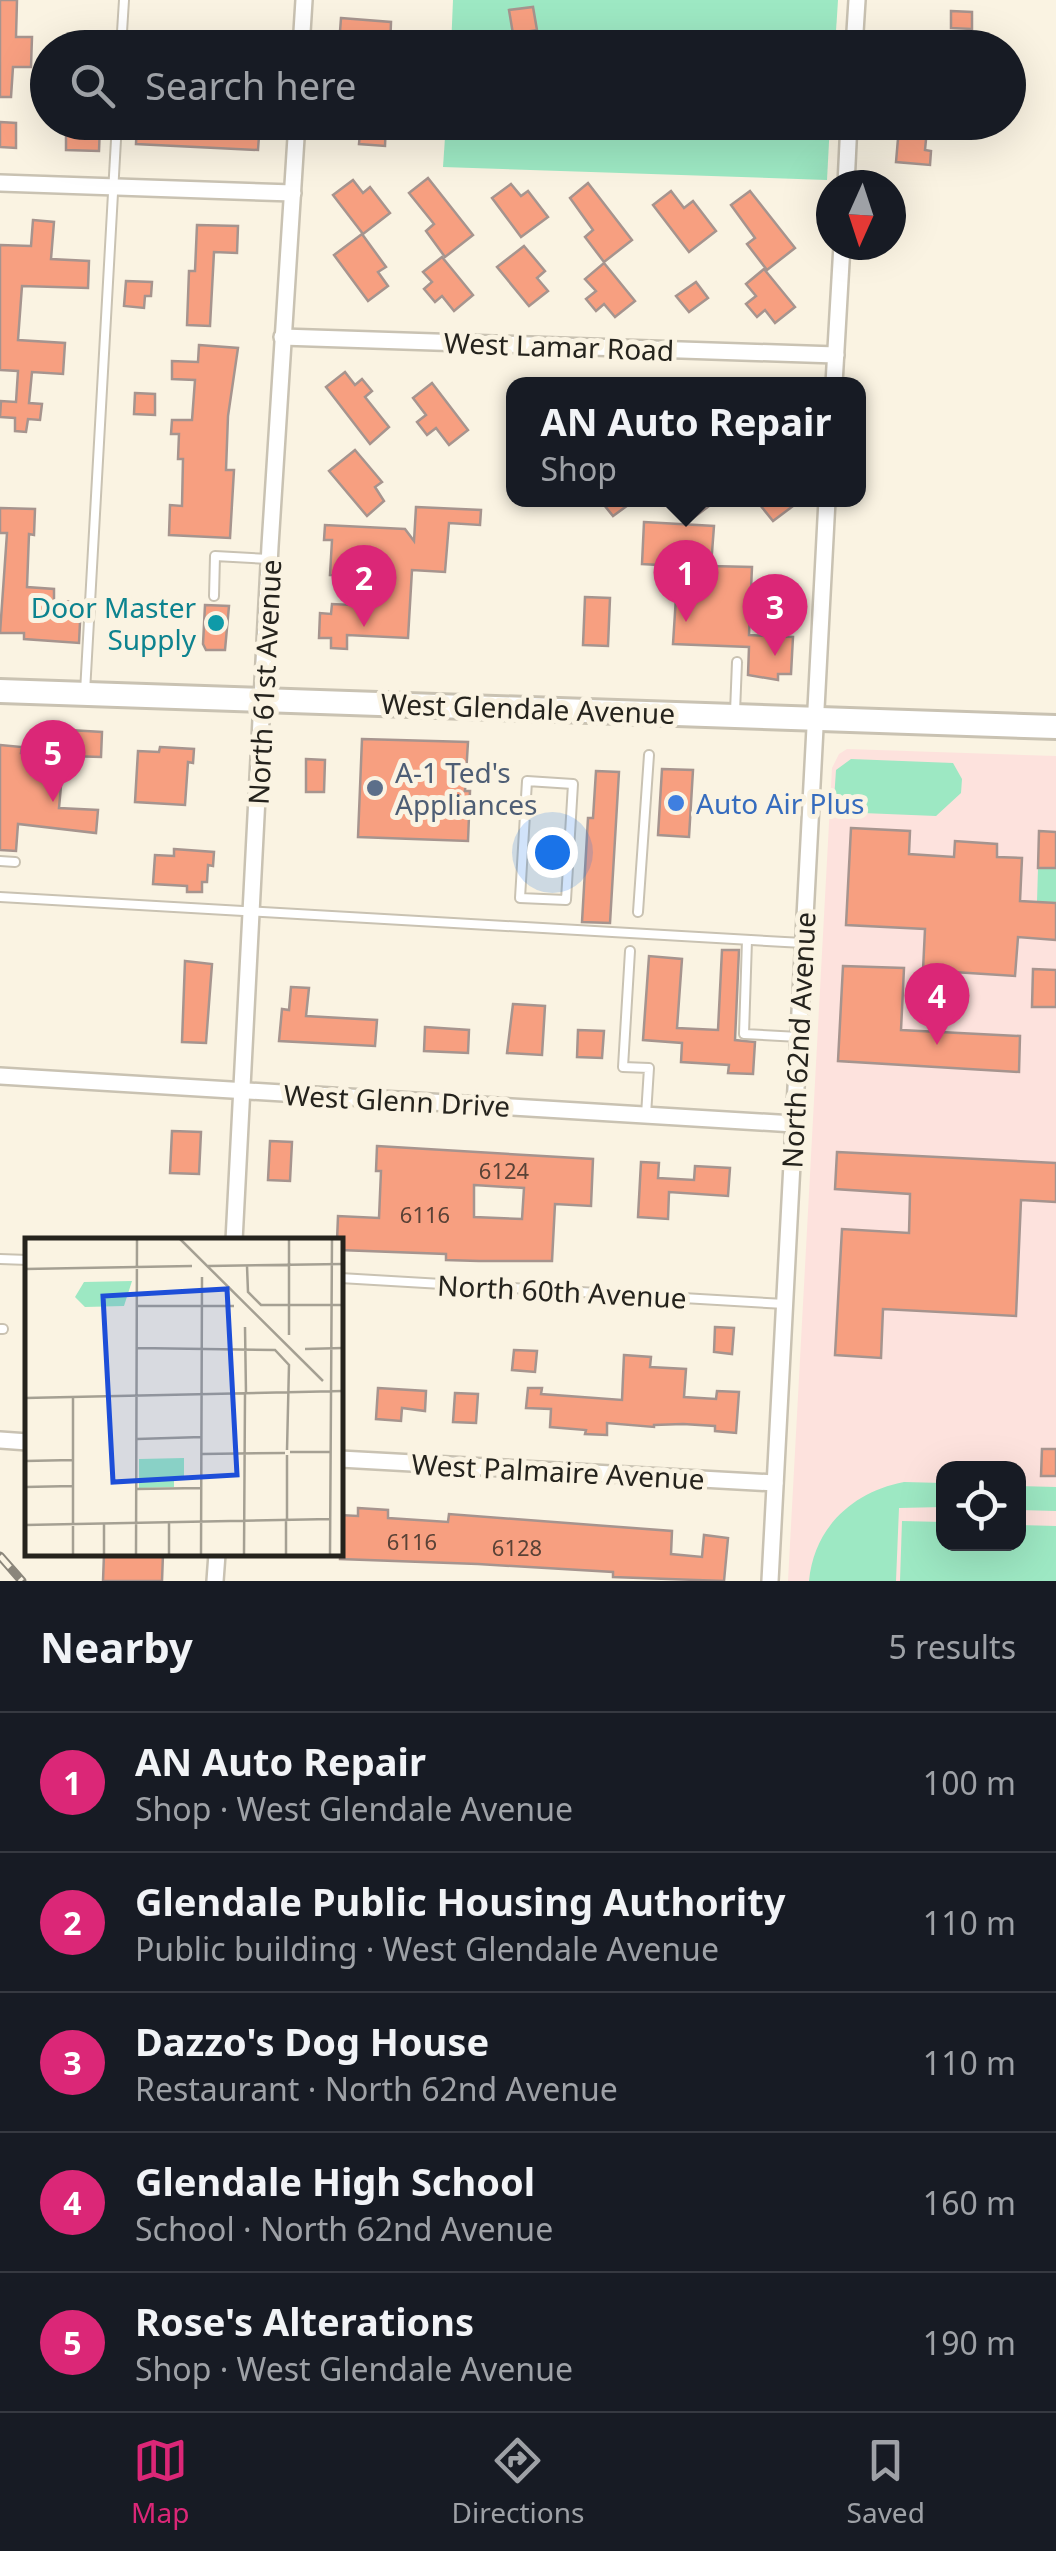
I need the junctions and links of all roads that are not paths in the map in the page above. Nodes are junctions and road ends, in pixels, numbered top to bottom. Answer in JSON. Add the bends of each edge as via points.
{"nodes":[{"id":1,"x":124,"y":0,"type":"edge"},
{"id":2,"x":304,"y":0,"type":"edge"},
{"id":3,"x":856,"y":0,"type":"edge"},
{"id":4,"x":123,"y":30,"type":"edge"},
{"id":5,"x":302,"y":30,"type":"edge"},
{"id":6,"x":855,"y":30,"type":"edge"},
{"id":7,"x":116,"y":140,"type":"edge"},
{"id":8,"x":296,"y":140,"type":"edge"},
{"id":9,"x":849,"y":140,"type":"edge"},
{"id":10,"x":847,"y":170,"type":"edge"},
{"id":11,"x":0,"y":183,"type":"edge"},
{"id":12,"x":113,"y":187,"type":"junction"},
{"id":13,"x":293,"y":192,"type":"junction"},
{"id":14,"x":841,"y":260,"type":"edge"},
{"id":15,"x":282,"y":337,"type":"junction"},
{"id":16,"x":836,"y":356,"type":"junction"},
{"id":17,"x":834,"y":377,"type":"edge"},
{"id":18,"x":826,"y":507,"type":"edge"},
{"id":19,"x":270,"y":559,"type":"junction"},
{"id":20,"x":214,"y":596,"type":"dead end"},
{"id":21,"x":737,"y":662,"type":"dead end"},
{"id":22,"x":0,"y":691,"type":"edge"},
{"id":23,"x":84,"y":693,"type":"junction"},
{"id":24,"x":263,"y":700,"type":"junction"},
{"id":25,"x":735,"y":715,"type":"junction"},
{"id":26,"x":815,"y":719,"type":"junction"},
{"id":27,"x":1056,"y":727,"type":"edge"},
{"id":28,"x":648,"y":756,"type":"dead end"},
{"id":29,"x":0,"y":861,"type":"edge"},
{"id":30,"x":15,"y":862,"type":"dead end"},
{"id":31,"x":0,"y":897,"type":"edge"},
{"id":32,"x":566,"y":900,"type":"joint"},
{"id":33,"x":252,"y":912,"type":"junction"},
{"id":34,"x":638,"y":912,"type":"dead end"},
{"id":35,"x":747,"y":940,"type":"junction"},
{"id":36,"x":804,"y":943,"type":"junction"},
{"id":37,"x":630,"y":951,"type":"dead end"},
{"id":38,"x":798,"y":1038,"type":"junction"},
{"id":39,"x":0,"y":1076,"type":"edge"},
{"id":40,"x":241,"y":1091,"type":"junction"},
{"id":41,"x":646,"y":1114,"type":"junction"},
{"id":42,"x":794,"y":1124,"type":"junction"},
{"id":43,"x":234,"y":1238,"type":"edge"},
{"id":44,"x":0,"y":1259,"type":"edge"},
{"id":45,"x":25,"y":1260,"type":"edge"},
{"id":46,"x":342,"y":1278,"type":"edge"},
{"id":47,"x":784,"y":1304,"type":"junction"},
{"id":48,"x":0,"y":1440,"type":"edge"},
{"id":49,"x":25,"y":1442,"type":"edge"},
{"id":50,"x":342,"y":1459,"type":"edge"},
{"id":51,"x":775,"y":1483,"type":"junction"},
{"id":52,"x":217,"y":1556,"type":"edge"},
{"id":53,"x":215,"y":1581,"type":"edge"},
{"id":54,"x":770,"y":1581,"type":"edge"}],
"edges":[{"from":1,"to":4,"type":"lane"},
{"from":2,"to":5,"type":"street"},
{"from":3,"to":6,"type":"street"},
{"from":7,"to":12,"type":"lane"},
{"from":8,"to":13,"type":"street","name":"North 61st Avenue"},
{"from":9,"to":10,"type":"street"},
{"from":11,"to":12,"type":"street"},
{"from":12,"to":13,"type":"street"},
{"from":12,"to":23,"type":"lane"},
{"from":13,"to":15,"type":"street","name":"North 61st Avenue"},
{"from":14,"to":16,"type":"street"},
{"from":15,"to":16,"type":"street","name":"West Lamar Road"},
{"from":15,"to":19,"type":"street","name":"North 61st Avenue"},
{"from":16,"to":17,"type":"street"},
{"from":18,"to":26,"type":"street","name":"North 62nd Avenue"},
{"from":19,"to":20,"type":"lane","via":[[216,556]]},
{"from":19,"to":24,"type":"street","name":"North 61st Avenue"},
{"from":21,"to":25,"type":"lane"},
{"from":22,"to":23,"type":"main road","name":"West Glendale Avenue"},
{"from":23,"to":24,"type":"main road","name":"West Glendale Avenue"},
{"from":24,"to":25,"type":"main road","name":"West Glendale Avenue"},
{"from":24,"to":33,"type":"street","name":"North 61st Avenue"},
{"from":25,"to":26,"type":"main road","name":"West Glendale Avenue"},
{"from":26,"to":27,"type":"main road","name":"West Glendale Avenue"},
{"from":26,"to":36,"type":"street","name":"North 62nd Avenue"},
{"from":28,"to":34,"type":"lane"},
{"from":29,"to":30,"type":"lane"},
{"from":31,"to":33,"type":"lane"},
{"from":32,"to":32,"type":"lane","via":[[573,784],[526,781],[520,898]]},
{"from":33,"to":35,"type":"lane"},
{"from":33,"to":40,"type":"street","name":"North 61st Avenue"},
{"from":35,"to":36,"type":"lane"},
{"from":35,"to":38,"type":"lane","via":[[744,1034]]},
{"from":36,"to":38,"type":"street","name":"North 62nd Avenue"},
{"from":37,"to":41,"type":"lane","via":[[624,1067],[649,1068]]},
{"from":38,"to":42,"type":"street","name":"North 62nd Avenue"},
{"from":39,"to":40,"type":"street","name":"West Glenn Drive"},
{"from":40,"to":41,"type":"street","name":"West Glenn Drive"},
{"from":40,"to":43,"type":"street","name":"North 61st Avenue"},
{"from":41,"to":42,"type":"street","name":"West Glenn Drive"},
{"from":42,"to":47,"type":"street","name":"North 62nd Avenue"},
{"from":44,"to":45,"type":"lane"},
{"from":46,"to":47,"type":"lane","name":"North 60th Avenue"},
{"from":47,"to":51,"type":"street","name":"North 62nd Avenue"},
{"from":48,"to":49,"type":"street"},
{"from":50,"to":51,"type":"street","name":"West Palmaire Avenue"},
{"from":51,"to":54,"type":"street","name":"North 62nd Avenue"},
{"from":52,"to":53,"type":"street"}]}
